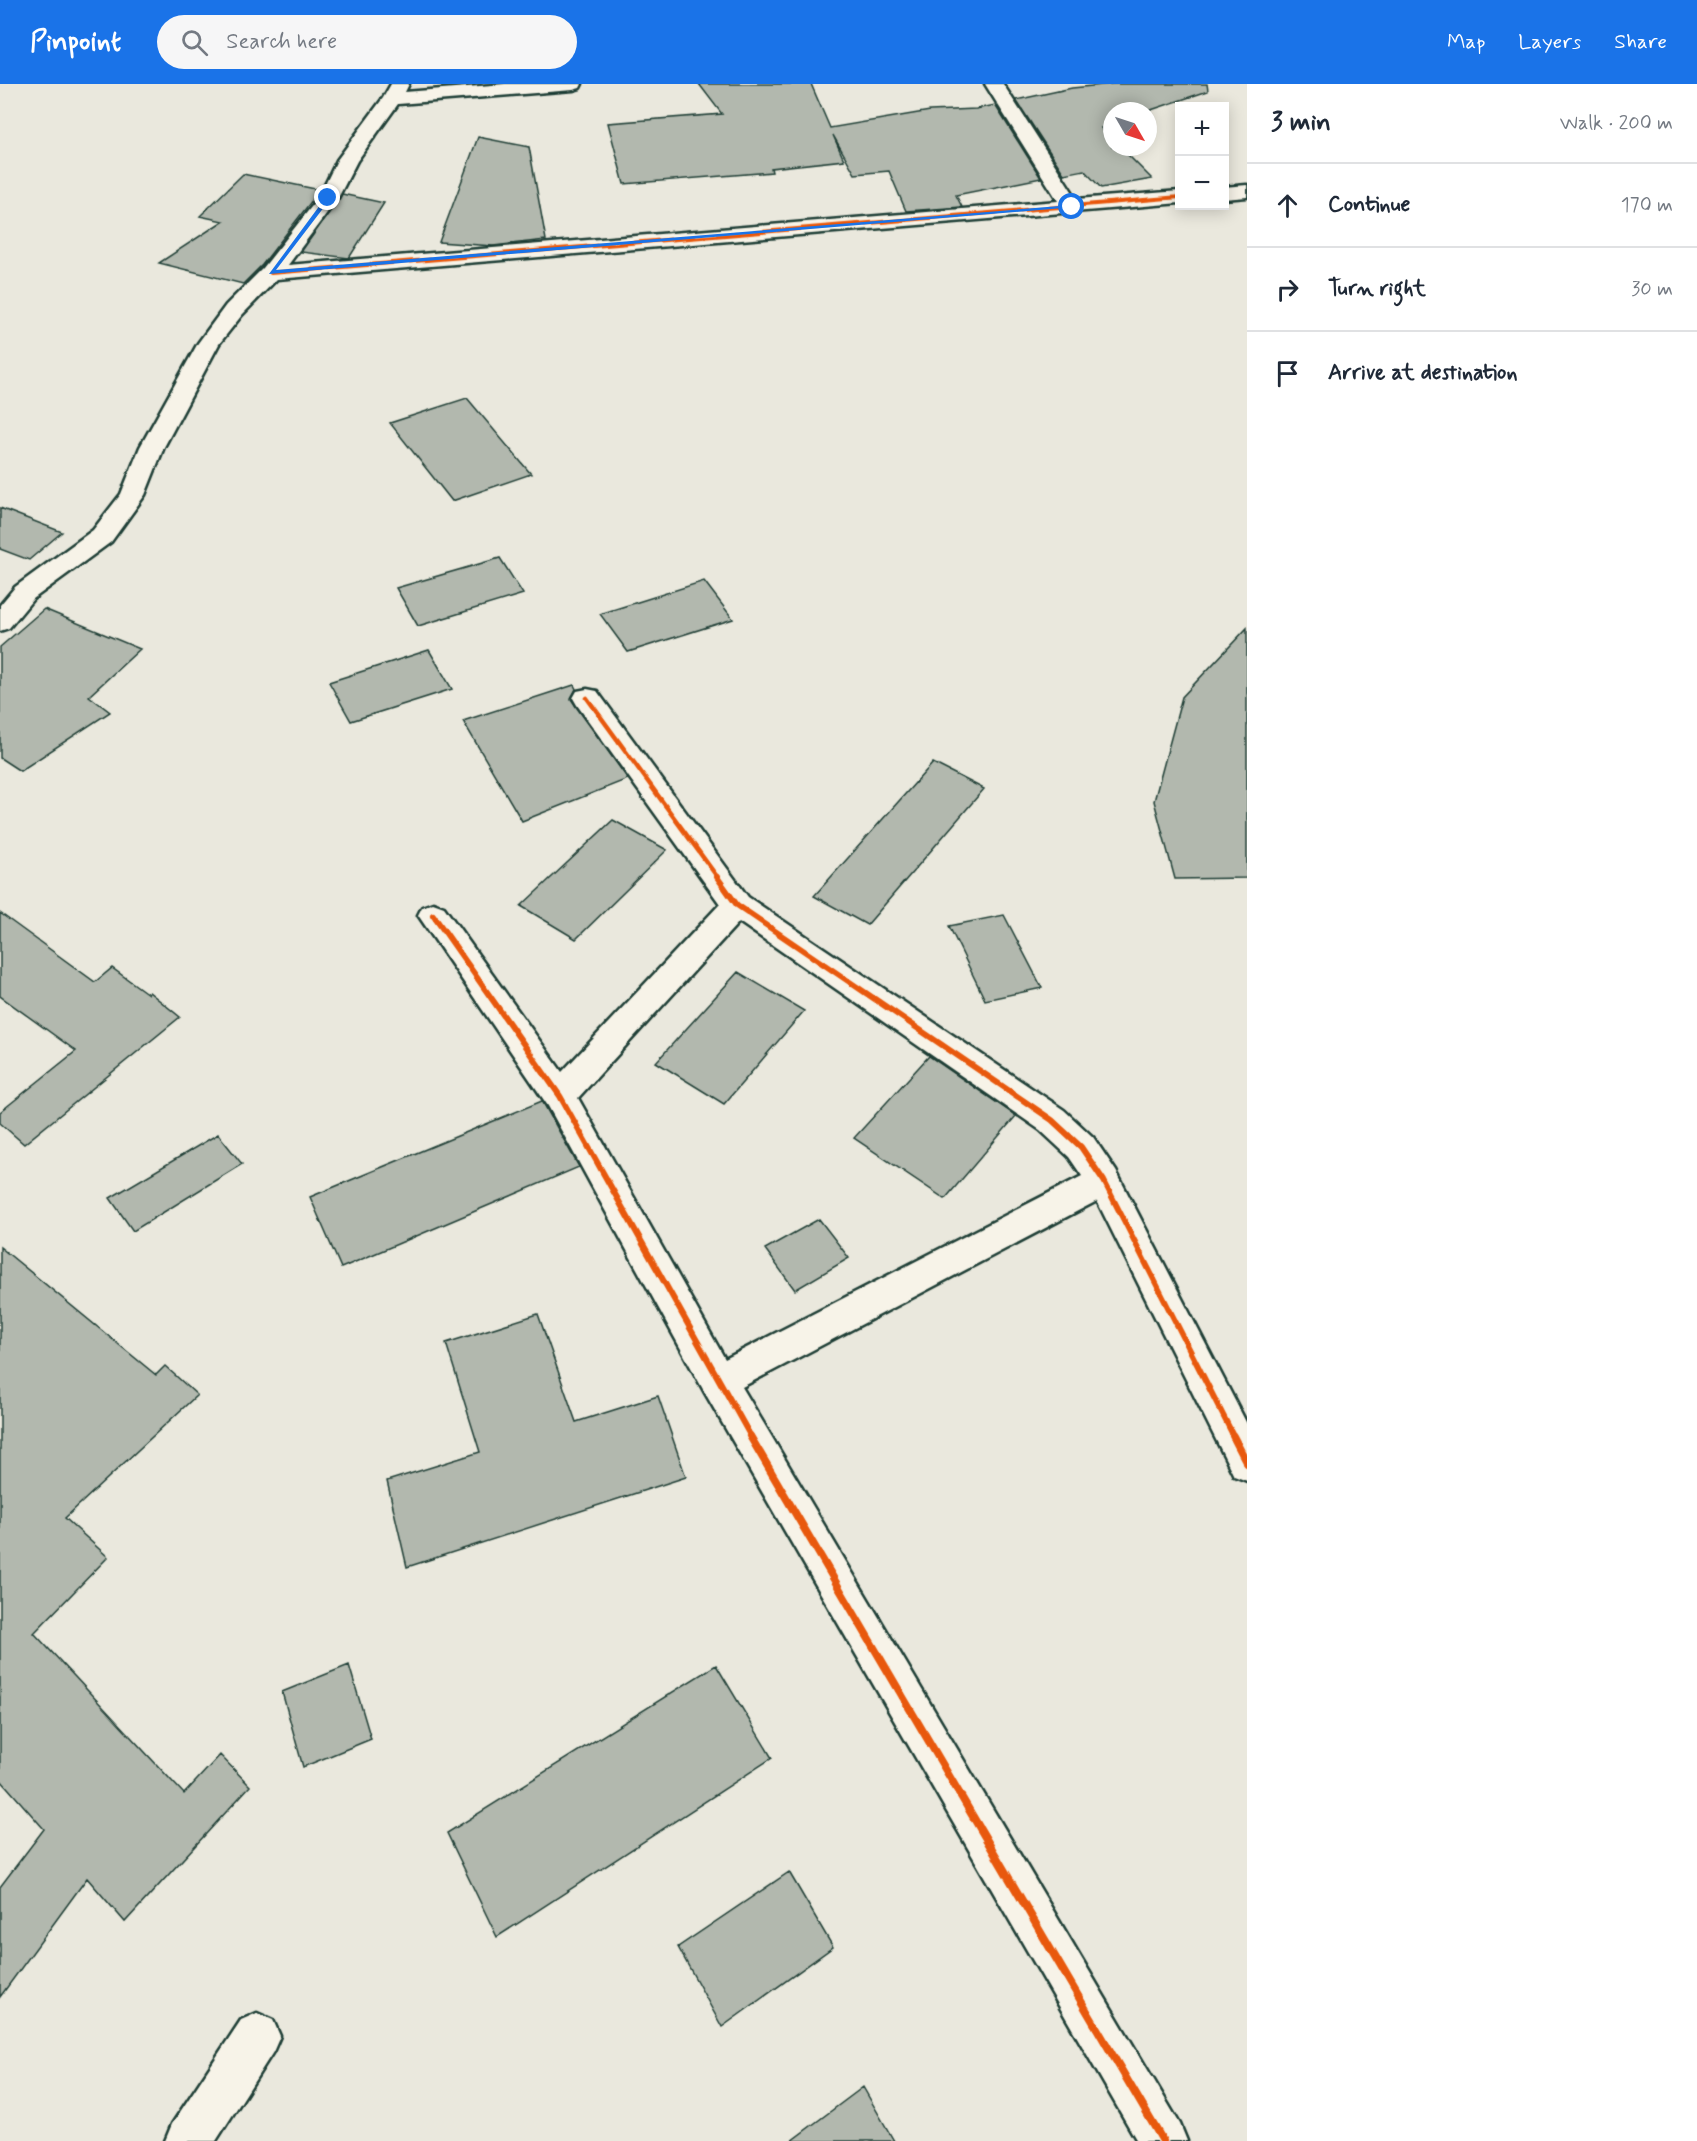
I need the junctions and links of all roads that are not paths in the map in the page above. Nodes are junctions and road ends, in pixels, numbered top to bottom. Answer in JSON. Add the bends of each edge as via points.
{"nodes":[{"id":1,"x":573,"y":84,"type":"edge"},
{"id":2,"x":994,"y":84,"type":"edge"},
{"id":3,"x":396,"y":92,"type":"edge"},
{"id":4,"x":1247,"y":191,"type":"edge"},
{"id":5,"x":1229,"y":193,"type":"edge"},
{"id":6,"x":1175,"y":197,"type":"edge"},
{"id":7,"x":1072,"y":207,"type":"junction"},
{"id":8,"x":271,"y":273,"type":"junction"},
{"id":9,"x":0,"y":622,"type":"edge"},
{"id":10,"x":587,"y":698,"type":"dead end"},
{"id":11,"x":737,"y":905,"type":"junction"},
{"id":12,"x":433,"y":915,"type":"dead end"},
{"id":13,"x":560,"y":1096,"type":"junction"},
{"id":14,"x":1104,"y":1181,"type":"junction"},
{"id":15,"x":718,"y":1381,"type":"junction"},
{"id":16,"x":1247,"y":1463,"type":"edge"},
{"id":17,"x":257,"y":2036,"type":"dead end"},
{"id":18,"x":189,"y":2141,"type":"edge"},
{"id":19,"x":1163,"y":2141,"type":"edge"}],
"edges":[{"from":1,"to":3,"type":"street"},
{"from":2,"to":7,"type":"street"},
{"from":3,"to":8,"type":"street","via":[[347,160],[328,198]]},
{"from":4,"to":5,"type":"street"},
{"from":6,"to":7,"type":"street"},
{"from":7,"to":8,"type":"street"},
{"from":8,"to":9,"type":"street","via":[[234,310],[210,343],[152,447],[133,495],[102,536],[24,593]]},
{"from":10,"to":11,"type":"street"},
{"from":11,"to":13,"type":"street"},
{"from":11,"to":14,"type":"street","via":[[1052,1120],[1081,1147]]},
{"from":12,"to":13,"type":"street"},
{"from":13,"to":15,"type":"street"},
{"from":14,"to":15,"type":"street"},
{"from":14,"to":16,"type":"street"},
{"from":15,"to":19,"type":"street"},
{"from":17,"to":18,"type":"street"}]}
